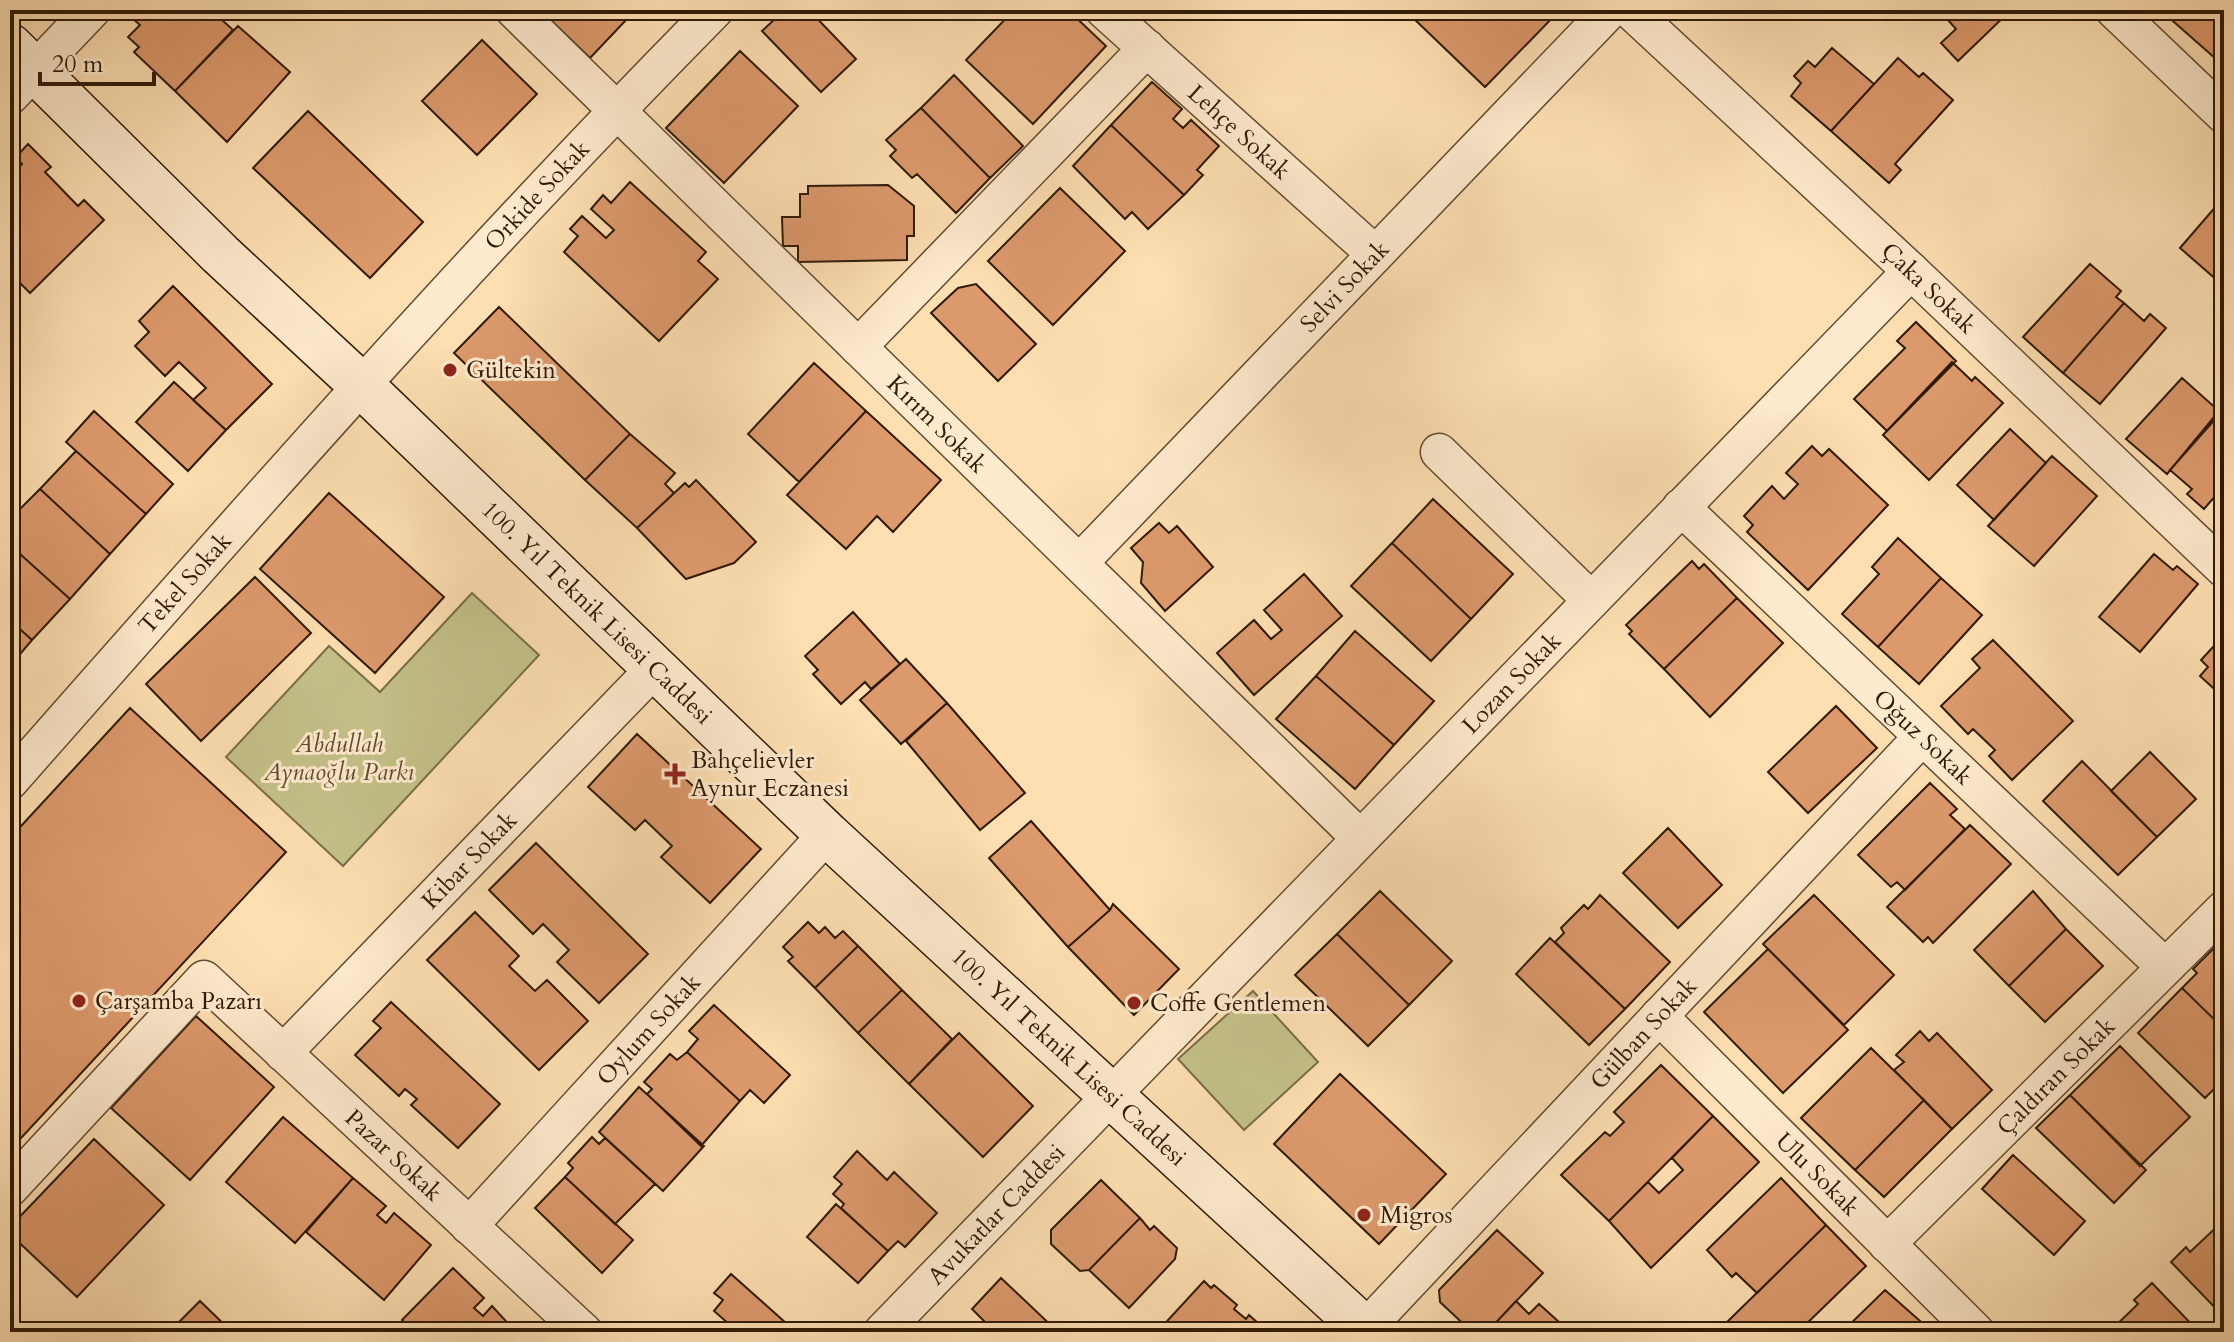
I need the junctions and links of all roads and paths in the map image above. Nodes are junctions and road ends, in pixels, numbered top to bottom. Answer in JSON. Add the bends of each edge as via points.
{"nodes":[{"id":1,"x":92,"y":10,"type":"edge"},
{"id":2,"x":514,"y":10,"type":"edge"},
{"id":3,"x":715,"y":10,"type":"edge"},
{"id":4,"x":1104,"y":10,"type":"edge"},
{"id":5,"x":1610,"y":10,"type":"edge"},
{"id":6,"x":1630,"y":10,"type":"edge"},
{"id":7,"x":2114,"y":10,"type":"edge"},
{"id":8,"x":1147,"y":48,"type":"junction"},
{"id":9,"x":18,"y":71,"type":"edge"},
{"id":10,"x":615,"y":111,"type":"junction"},
{"id":11,"x":2224,"y":115,"type":"edge"},
{"id":12,"x":1375,"y":254,"type":"junction"},
{"id":13,"x":1911,"y":271,"type":"junction"},
{"id":14,"x":858,"y":347,"type":"junction"},
{"id":15,"x":360,"y":384,"type":"junction"},
{"id":16,"x":1439,"y":452,"type":"dead end"},
{"id":17,"x":1681,"y":507,"type":"junction"},
{"id":18,"x":1080,"y":562,"type":"junction"},
{"id":19,"x":2224,"y":569,"type":"edge"},
{"id":20,"x":1591,"y":600,"type":"junction"},
{"id":21,"x":655,"y":668,"type":"junction"},
{"id":22,"x":1922,"y":737,"type":"junction"},
{"id":23,"x":10,"y":781,"type":"edge"},
{"id":24,"x":827,"y":834,"type":"junction"},
{"id":25,"x":1360,"y":838,"type":"junction"},
{"id":26,"x":2224,"y":909,"type":"edge"},
{"id":27,"x":2165,"y":967,"type":"junction"},
{"id":28,"x":1659,"y":1016,"type":"junction"},
{"id":29,"x":283,"y":1053,"type":"junction"},
{"id":30,"x":1109,"y":1096,"type":"junction"},
{"id":31,"x":10,"y":1188,"type":"edge"},
{"id":32,"x":469,"y":1226,"type":"junction"},
{"id":33,"x":1887,"y":1244,"type":"junction"},
{"id":34,"x":1366,"y":1330,"type":"edge"},
{"id":35,"x":584,"y":1332,"type":"edge"},
{"id":36,"x":882,"y":1332,"type":"edge"},
{"id":37,"x":1976,"y":1332,"type":"edge"}],
"edges":[{"from":1,"to":9,"type":"street"},
{"from":2,"to":10,"type":"street","name":"Kırım Sokak"},
{"from":3,"to":10,"type":"street","name":"Orkide Sokak"},
{"from":4,"to":8,"type":"street","name":"Lehçe Sokak"},
{"from":5,"to":12,"type":"street","name":"Selvi Sokak"},
{"from":6,"to":13,"type":"street","name":"Çaka Sokak"},
{"from":7,"to":11,"type":"street"},
{"from":8,"to":12,"type":"street","name":"Lehçe Sokak"},
{"from":8,"to":14,"type":"street"},
{"from":9,"to":15,"type":"main road","name":"100. Yıl Teknik Lisesi Caddesi"},
{"from":10,"to":14,"type":"street","name":"Kırım Sokak"},
{"from":10,"to":15,"type":"street","name":"Orkide Sokak"},
{"from":12,"to":18,"type":"street","name":"Selvi Sokak"},
{"from":13,"to":17,"type":"street","name":"Lozan Sokak"},
{"from":13,"to":19,"type":"street","name":"Çaka Sokak"},
{"from":14,"to":18,"type":"street","name":"Kırım Sokak"},
{"from":15,"to":21,"type":"main road","name":"100. Yıl Teknik Lisesi Caddesi"},
{"from":15,"to":23,"type":"street","name":"Tekel Sokak"},
{"from":16,"to":20,"type":"street"},
{"from":17,"to":20,"type":"street","name":"Lozan Sokak"},
{"from":17,"to":22,"type":"street","name":"Oğuz Sokak"},
{"from":18,"to":25,"type":"street","name":"Kırım Sokak"},
{"from":20,"to":25,"type":"street","name":"Lozan Sokak"},
{"from":21,"to":24,"type":"main road","name":"100. Yıl Teknik Lisesi Caddesi"},
{"from":21,"to":29,"type":"street","name":"Kibar Sokak"},
{"from":22,"to":27,"type":"street","name":"Oğuz Sokak"},
{"from":22,"to":28,"type":"street","name":"Gülban Sokak"},
{"from":24,"to":30,"type":"main road","name":"100. Yıl Teknik Lisesi Caddesi"},
{"from":24,"to":32,"type":"street","name":"Oylum Sokak"},
{"from":25,"to":30,"type":"street","name":"Lozan Sokak"},
{"from":26,"to":27,"type":"street","name":"Çaldıran Sokak"},
{"from":27,"to":33,"type":"street","name":"Çaldıran Sokak"},
{"from":28,"to":33,"type":"street","name":"Ulu Sokak"},
{"from":28,"to":34,"type":"street","name":"Gülban Sokak"},
{"from":29,"to":31,"type":"street","name":"Pazar Sokak","via":[[204,979]]},
{"from":29,"to":32,"type":"street","name":"Pazar Sokak"},
{"from":30,"to":34,"type":"main road","name":"100. Yıl Teknik Lisesi Caddesi"},
{"from":30,"to":36,"type":"street","name":"Avukatlar Caddesi"},
{"from":32,"to":35,"type":"street","name":"Pazar Sokak"},
{"from":33,"to":37,"type":"street","name":"Ulu Sokak"}]}
